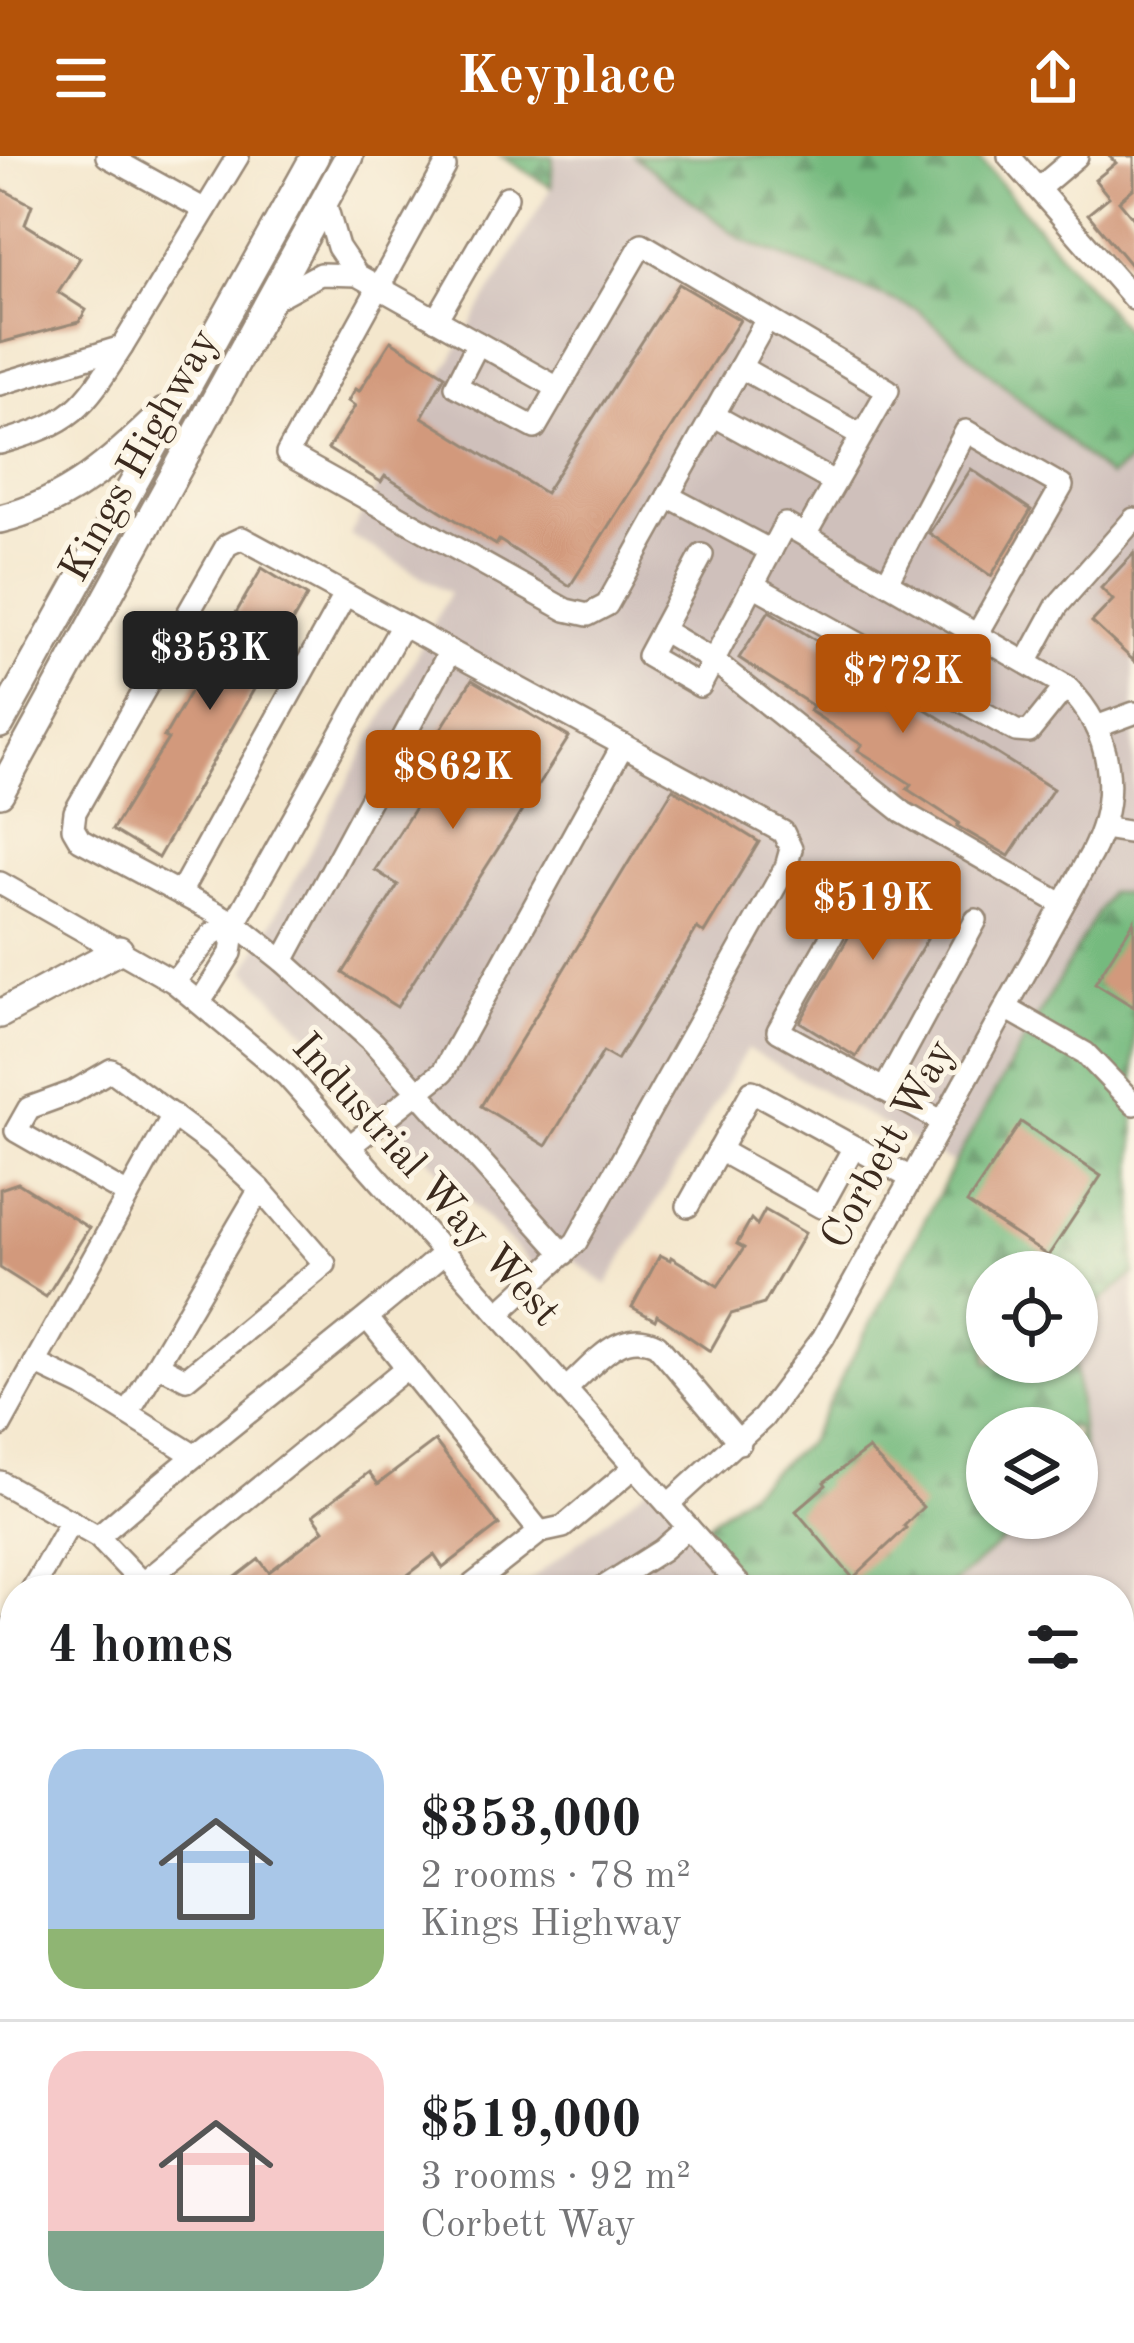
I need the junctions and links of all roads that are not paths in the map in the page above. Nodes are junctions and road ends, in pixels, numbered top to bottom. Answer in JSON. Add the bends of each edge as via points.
{"nodes":[{"id":1,"x":106,"y":156,"type":"edge"},
{"id":2,"x":316,"y":156,"type":"edge"},
{"id":3,"x":349,"y":156,"type":"edge"},
{"id":4,"x":1010,"y":156,"type":"edge"},
{"id":5,"x":1076,"y":156,"type":"edge"},
{"id":6,"x":235,"y":157,"type":"edge"},
{"id":7,"x":445,"y":167,"type":"dead end"},
{"id":8,"x":1038,"y":189,"type":"junction"},
{"id":9,"x":507,"y":197,"type":"dead end"},
{"id":10,"x":324,"y":199,"type":"junction"},
{"id":11,"x":205,"y":210,"type":"junction"},
{"id":12,"x":367,"y":281,"type":"junction"},
{"id":13,"x":1134,"y":299,"type":"edge"},
{"id":14,"x":268,"y":302,"type":"junction"},
{"id":15,"x":767,"y":319,"type":"junction"},
{"id":16,"x":436,"y":320,"type":"junction"},
{"id":17,"x":478,"y":343,"type":"junction"},
{"id":18,"x":122,"y":347,"type":"junction"},
{"id":19,"x":740,"y":367,"type":"junction"},
{"id":20,"x":0,"y":384,"type":"edge"},
{"id":21,"x":558,"y":388,"type":"junction"},
{"id":22,"x":184,"y":392,"type":"junction"},
{"id":23,"x":713,"y":415,"type":"junction"},
{"id":24,"x":861,"y":435,"type":"junction"},
{"id":25,"x":0,"y":443,"type":"edge"},
{"id":26,"x":834,"y":482,"type":"junction"},
{"id":27,"x":668,"y":496,"type":"junction"},
{"id":28,"x":0,"y":519,"type":"edge"},
{"id":29,"x":1134,"y":519,"type":"edge"},
{"id":30,"x":795,"y":529,"type":"junction"},
{"id":31,"x":771,"y":551,"type":"junction"},
{"id":32,"x":702,"y":555,"type":"dead end"},
{"id":33,"x":887,"y":582,"type":"junction"},
{"id":34,"x":753,"y":585,"type":"junction"},
{"id":35,"x":345,"y":595,"type":"junction"},
{"id":36,"x":402,"y":626,"type":"junction"},
{"id":37,"x":978,"y":633,"type":"junction"},
{"id":38,"x":450,"y":651,"type":"junction"},
{"id":39,"x":1027,"y":661,"type":"junction"},
{"id":40,"x":714,"y":662,"type":"junction"},
{"id":41,"x":1066,"y":686,"type":"junction"},
{"id":42,"x":1134,"y":713,"type":"edge"},
{"id":43,"x":0,"y":724,"type":"edge"},
{"id":44,"x":1096,"y":727,"type":"junction"},
{"id":45,"x":623,"y":745,"type":"junction"},
{"id":46,"x":0,"y":793,"type":"edge"},
{"id":47,"x":1103,"y":828,"type":"junction"},
{"id":48,"x":1134,"y":833,"type":"edge"},
{"id":49,"x":865,"y":877,"type":"dead end"},
{"id":50,"x":0,"y":883,"type":"edge"},
{"id":51,"x":180,"y":893,"type":"junction"},
{"id":52,"x":1062,"y":904,"type":"junction"},
{"id":53,"x":976,"y":920,"type":"dead end"},
{"id":54,"x":235,"y":923,"type":"junction"},
{"id":55,"x":119,"y":950,"type":"junction"},
{"id":56,"x":283,"y":961,"type":"junction"},
{"id":57,"x":174,"y":982,"type":"junction"},
{"id":58,"x":200,"y":1002,"type":"junction"},
{"id":59,"x":1006,"y":1007,"type":"junction"},
{"id":60,"x":0,"y":1014,"type":"edge"},
{"id":61,"x":884,"y":1090,"type":"junction"},
{"id":62,"x":419,"y":1094,"type":"junction"},
{"id":63,"x":1134,"y":1104,"type":"edge"},
{"id":64,"x":173,"y":1115,"type":"junction"},
{"id":65,"x":940,"y":1121,"type":"junction"},
{"id":66,"x":350,"y":1146,"type":"junction"},
{"id":67,"x":854,"y":1147,"type":"junction"},
{"id":68,"x":718,"y":1150,"type":"junction"},
{"id":69,"x":909,"y":1177,"type":"junction"},
{"id":70,"x":260,"y":1190,"type":"junction"},
{"id":71,"x":128,"y":1195,"type":"junction"},
{"id":72,"x":688,"y":1206,"type":"dead end"},
{"id":73,"x":445,"y":1252,"type":"junction"},
{"id":74,"x":564,"y":1254,"type":"junction"},
{"id":75,"x":499,"y":1312,"type":"junction"},
{"id":76,"x":368,"y":1318,"type":"junction"},
{"id":77,"x":35,"y":1363,"type":"junction"},
{"id":78,"x":159,"y":1365,"type":"junction"},
{"id":79,"x":406,"y":1368,"type":"junction"},
{"id":80,"x":567,"y":1388,"type":"junction"},
{"id":81,"x":128,"y":1414,"type":"junction"},
{"id":82,"x":0,"y":1426,"type":"edge"},
{"id":83,"x":740,"y":1443,"type":"junction"},
{"id":84,"x":192,"y":1454,"type":"junction"},
{"id":85,"x":636,"y":1466,"type":"junction"},
{"id":86,"x":0,"y":1482,"type":"edge"},
{"id":87,"x":670,"y":1503,"type":"junction"},
{"id":88,"x":71,"y":1521,"type":"junction"},
{"id":89,"x":688,"y":1527,"type":"junction"},
{"id":90,"x":540,"y":1532,"type":"junction"},
{"id":91,"x":98,"y":1537,"type":"junction"},
{"id":92,"x":40,"y":1575,"type":"edge"},
{"id":93,"x":128,"y":1575,"type":"edge"},
{"id":94,"x":153,"y":1575,"type":"edge"},
{"id":95,"x":485,"y":1575,"type":"edge"},
{"id":96,"x":623,"y":1575,"type":"edge"},
{"id":97,"x":731,"y":1575,"type":"edge"}],
"edges":[{"from":1,"to":11,"type":"street"},
{"from":2,"to":22,"type":"main road","name":"Kings Highway"},
{"from":3,"to":10,"type":"main road","name":"Kings Highway"},
{"from":4,"to":8,"type":"street"},
{"from":5,"to":8,"type":"street"},
{"from":6,"to":11,"type":"street"},
{"from":7,"to":12,"type":"street"},
{"from":8,"to":13,"type":"street"},
{"from":9,"to":16,"type":"street"},
{"from":10,"to":12,"type":"street","via":[[338,248]]},
{"from":10,"to":14,"type":"main road","name":"Kings Highway"},
{"from":11,"to":18,"type":"street"},
{"from":12,"to":14,"type":"street","via":[[320,274]]},
{"from":12,"to":16,"type":"street"},
{"from":12,"to":27,"type":"street","via":[[286,454],[588,615],[607,605]]},
{"from":14,"to":46,"type":"main road","name":"Kings Highway"},
{"from":15,"to":19,"type":"street"},
{"from":15,"to":21,"type":"street","via":[[642,244]]},
{"from":15,"to":24,"type":"street","via":[[887,391]]},
{"from":16,"to":17,"type":"street"},
{"from":17,"to":21,"type":"street"},
{"from":17,"to":21,"type":"street","via":[[456,386],[536,428]]},
{"from":18,"to":20,"type":"street"},
{"from":18,"to":25,"type":"street","via":[[93,393],[61,423]]},
{"from":19,"to":23,"type":"street"},
{"from":19,"to":24,"type":"street"},
{"from":22,"to":28,"type":"main road","via":[[110,465],[59,500]]},
{"from":22,"to":43,"type":"main road","name":"Kings Highway"},
{"from":23,"to":26,"type":"street"},
{"from":23,"to":27,"type":"street"},
{"from":24,"to":26,"type":"street"},
{"from":26,"to":30,"type":"street"},
{"from":27,"to":31,"type":"street"},
{"from":29,"to":39,"type":"street","via":[[1057,606]]},
{"from":30,"to":31,"type":"street"},
{"from":30,"to":33,"type":"street","name":"Corbett Way"},
{"from":31,"to":34,"type":"street"},
{"from":32,"to":40,"type":"street","via":[[662,630]]},
{"from":33,"to":37,"type":"street","name":"Corbett Way"},
{"from":33,"to":37,"type":"street","via":[[966,431],[1062,486]]},
{"from":34,"to":40,"type":"street"},
{"from":34,"to":41,"type":"street","via":[[1016,731],[1029,732]]},
{"from":35,"to":36,"type":"street"},
{"from":35,"to":51,"type":"street"},
{"from":35,"to":51,"type":"street","via":[[242,538],[227,545],[75,812],[80,840]]},
{"from":36,"to":38,"type":"street"},
{"from":36,"to":54,"type":"street"},
{"from":37,"to":39,"type":"street","name":"Corbett Way"},
{"from":38,"to":45,"type":"street"},
{"from":38,"to":56,"type":"street"},
{"from":39,"to":41,"type":"street","name":"Corbett Way"},
{"from":40,"to":52,"type":"street","via":[[904,813]]},
{"from":41,"to":44,"type":"street","name":"Corbett Way"},
{"from":42,"to":44,"type":"street"},
{"from":44,"to":47,"type":"street","name":"Corbett Way","via":[[1109,773]]},
{"from":45,"to":62,"type":"street","via":[[443,1072]]},
{"from":45,"to":74,"type":"street","via":[[783,832],[791,849]]},
{"from":47,"to":48,"type":"street"},
{"from":47,"to":52,"type":"street","name":"Corbett Way"},
{"from":49,"to":61,"type":"street","via":[[778,1031]]},
{"from":50,"to":55,"type":"street","name":"Industrial Way West"},
{"from":51,"to":54,"type":"street"},
{"from":52,"to":59,"type":"street","name":"Corbett Way"},
{"from":53,"to":61,"type":"street"},
{"from":54,"to":56,"type":"street"},
{"from":54,"to":57,"type":"street","via":[[212,934]]},
{"from":54,"to":58,"type":"street","via":[[231,953]]},
{"from":55,"to":57,"type":"street","name":"Industrial Way West"},
{"from":55,"to":60,"type":"main road"},
{"from":56,"to":62,"type":"street"},
{"from":57,"to":58,"type":"street","name":"Industrial Way West"},
{"from":58,"to":66,"type":"street","name":"Industrial Way West","via":[[287,1076]]},
{"from":59,"to":63,"type":"street","via":[[1085,1053]]},
{"from":59,"to":65,"type":"street","name":"Corbett Way"},
{"from":61,"to":65,"type":"street"},
{"from":62,"to":66,"type":"street"},
{"from":62,"to":74,"type":"street"},
{"from":64,"to":70,"type":"street"},
{"from":64,"to":71,"type":"street"},
{"from":64,"to":71,"type":"street","via":[[111,1070],[29,1108],[16,1131]]},
{"from":65,"to":69,"type":"street","name":"Corbett Way"},
{"from":66,"to":73,"type":"street","name":"Industrial Way West"},
{"from":67,"to":68,"type":"street","via":[[752,1091]]},
{"from":67,"to":68,"type":"street","via":[[820,1207]]},
{"from":67,"to":69,"type":"street"},
{"from":68,"to":72,"type":"street"},
{"from":69,"to":83,"type":"street","name":"Corbett Way","via":[[823,1338]]},
{"from":70,"to":78,"type":"street"},
{"from":70,"to":78,"type":"street","via":[[325,1264],[186,1379]]},
{"from":71,"to":77,"type":"street"},
{"from":73,"to":75,"type":"street","name":"Industrial Way West"},
{"from":73,"to":76,"type":"street"},
{"from":74,"to":75,"type":"street"},
{"from":75,"to":80,"type":"street","name":"Industrial Way West"},
{"from":76,"to":79,"type":"street"},
{"from":76,"to":84,"type":"street"},
{"from":77,"to":81,"type":"street"},
{"from":77,"to":82,"type":"street"},
{"from":78,"to":81,"type":"street"},
{"from":79,"to":90,"type":"street"},
{"from":79,"to":94,"type":"street"},
{"from":80,"to":83,"type":"street","via":[[624,1338],[641,1337],[657,1345]]},
{"from":80,"to":85,"type":"street","name":"Industrial Way West"},
{"from":81,"to":84,"type":"street"},
{"from":83,"to":87,"type":"street","name":"Corbett Way"},
{"from":84,"to":91,"type":"street"},
{"from":85,"to":87,"type":"street","name":"Industrial Way West"},
{"from":85,"to":90,"type":"street","via":[[563,1527]]},
{"from":86,"to":88,"type":"street"},
{"from":87,"to":89,"type":"street","name":"Industrial Way West"},
{"from":88,"to":91,"type":"street"},
{"from":88,"to":92,"type":"street"},
{"from":89,"to":96,"type":"street"},
{"from":89,"to":97,"type":"street","name":"Industrial Way West"},
{"from":90,"to":95,"type":"street"},
{"from":91,"to":93,"type":"street"}]}
